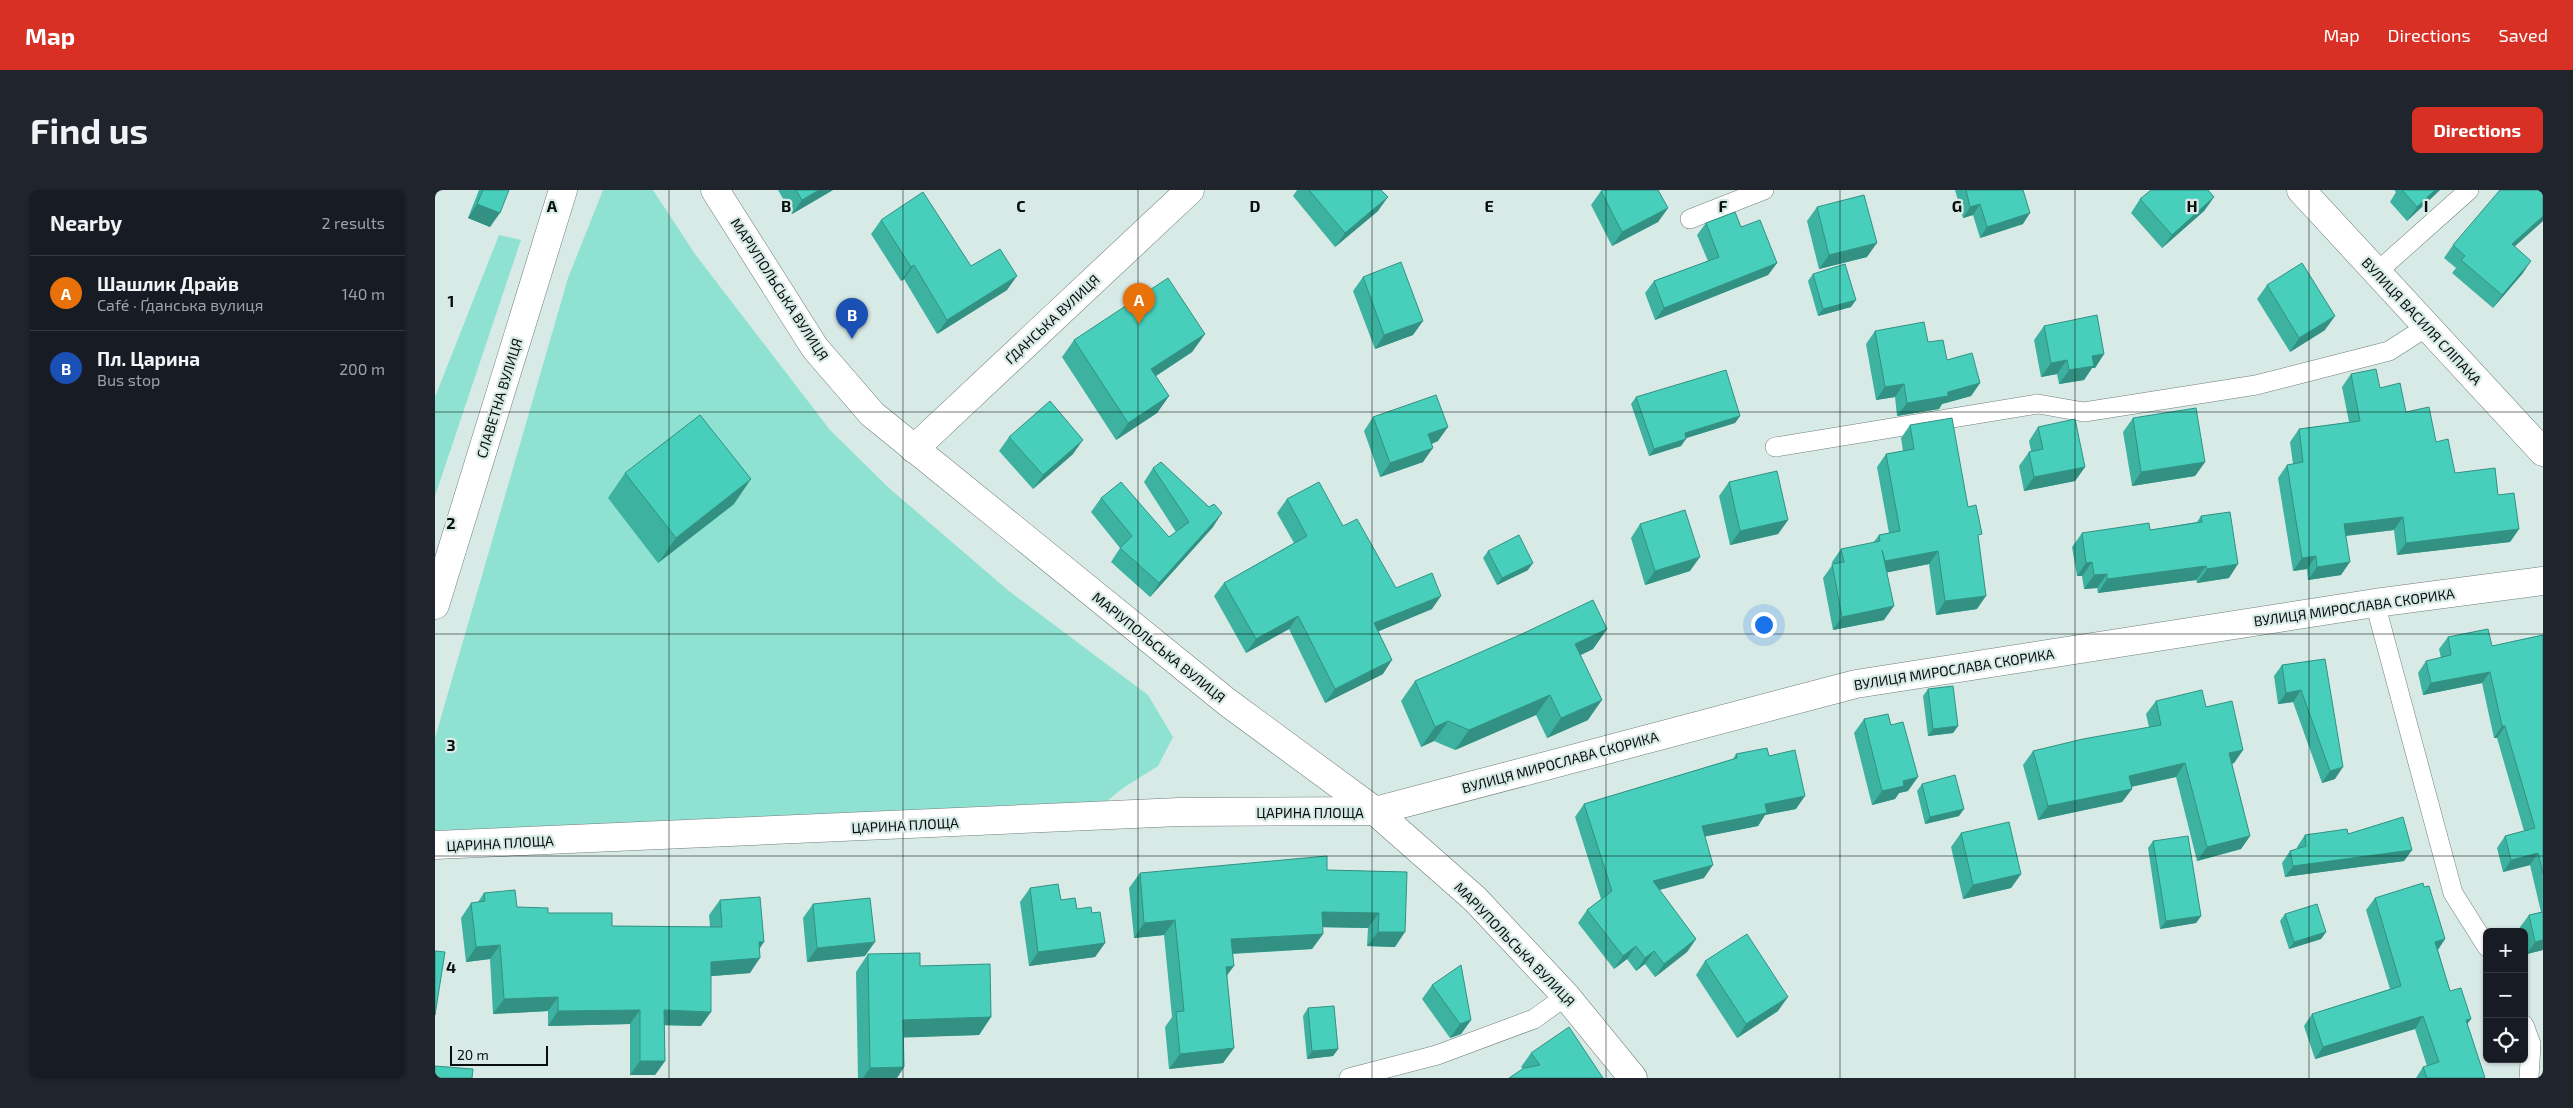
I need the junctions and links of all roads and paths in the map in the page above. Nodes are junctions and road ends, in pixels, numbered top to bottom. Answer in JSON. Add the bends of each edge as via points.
{"nodes":[{"id":1,"x":563,"y":190,"type":"edge"},
{"id":2,"x":715,"y":190,"type":"edge"},
{"id":3,"x":1190,"y":190,"type":"edge"},
{"id":4,"x":1764,"y":190,"type":"edge"},
{"id":5,"x":2301,"y":190,"type":"edge"},
{"id":6,"x":2469,"y":190,"type":"edge"},
{"id":7,"x":1690,"y":219,"type":"dead end"},
{"id":8,"x":2377,"y":272,"type":"junction"},
{"id":9,"x":2428,"y":326,"type":"junction"},
{"id":10,"x":1775,"y":447,"type":"dead end"},
{"id":11,"x":914,"y":449,"type":"junction"},
{"id":12,"x":2543,"y":452,"type":"edge"},
{"id":13,"x":2543,"y":581,"type":"edge"},
{"id":14,"x":436,"y":596,"type":"edge"},
{"id":15,"x":2375,"y":603,"type":"junction"},
{"id":16,"x":1375,"y":811,"type":"junction"},
{"id":17,"x":435,"y":845,"type":"edge"},
{"id":18,"x":2483,"y":941,"type":"edge"},
{"id":19,"x":1566,"y":996,"type":"junction"},
{"id":20,"x":2528,"y":1036,"type":"edge"},
{"id":21,"x":1349,"y":1078,"type":"edge"},
{"id":22,"x":1633,"y":1078,"type":"edge"},
{"id":23,"x":2529,"y":1078,"type":"edge"}],
"edges":[{"from":1,"to":14,"type":"street","name":"СЛАВЕТНА ВУЛИЦЯ"},
{"from":2,"to":11,"type":"street","name":"МАРІУПОЛЬСЬКА ВУЛИЦЯ","via":[[815,348],[872,414]]},
{"from":3,"to":11,"type":"street","name":"ҐДАНСЬКА ВУЛИЦЯ"},
{"from":4,"to":7,"type":"lane"},
{"from":5,"to":8,"type":"street","name":"ВУЛИЦЯ ВАСИЛЯ СЛІПАКА"},
{"from":6,"to":8,"type":"lane"},
{"from":8,"to":9,"type":"street","name":"ВУЛИЦЯ ВАСИЛЯ СЛІПАКА"},
{"from":9,"to":10,"type":"lane","via":[[2389,351],[2256,385],[2085,412],[2038,404]]},
{"from":9,"to":12,"type":"street","name":"ВУЛИЦЯ ВАСИЛЯ СЛІПАКА"},
{"from":11,"to":16,"type":"street","name":"МАРІУПОЛЬСЬКА ВУЛИЦЯ","via":[[1227,702]]},
{"from":13,"to":15,"type":"street","name":"ВУЛИЦЯ МИРОСЛАВА СКОРИКА"},
{"from":15,"to":16,"type":"street","name":"ВУЛИЦЯ МИРОСЛАВА СКОРИКА","via":[[1857,684]]},
{"from":15,"to":18,"type":"lane","via":[[2453,892]]},
{"from":16,"to":17,"type":"street","name":"ЦАРИНА ПЛОЩА","via":[[1179,812]]},
{"from":16,"to":19,"type":"street","name":"МАРІУПОЛЬСЬКА ВУЛИЦЯ","via":[[1475,899]]},
{"from":19,"to":21,"type":"lane","via":[[1534,1019],[1437,1055]]},
{"from":19,"to":22,"type":"street","name":"МАРІУПОЛЬСЬКА ВУЛИЦЯ"},
{"from":20,"to":23,"type":"lane","via":[[2531,1044]]}]}
